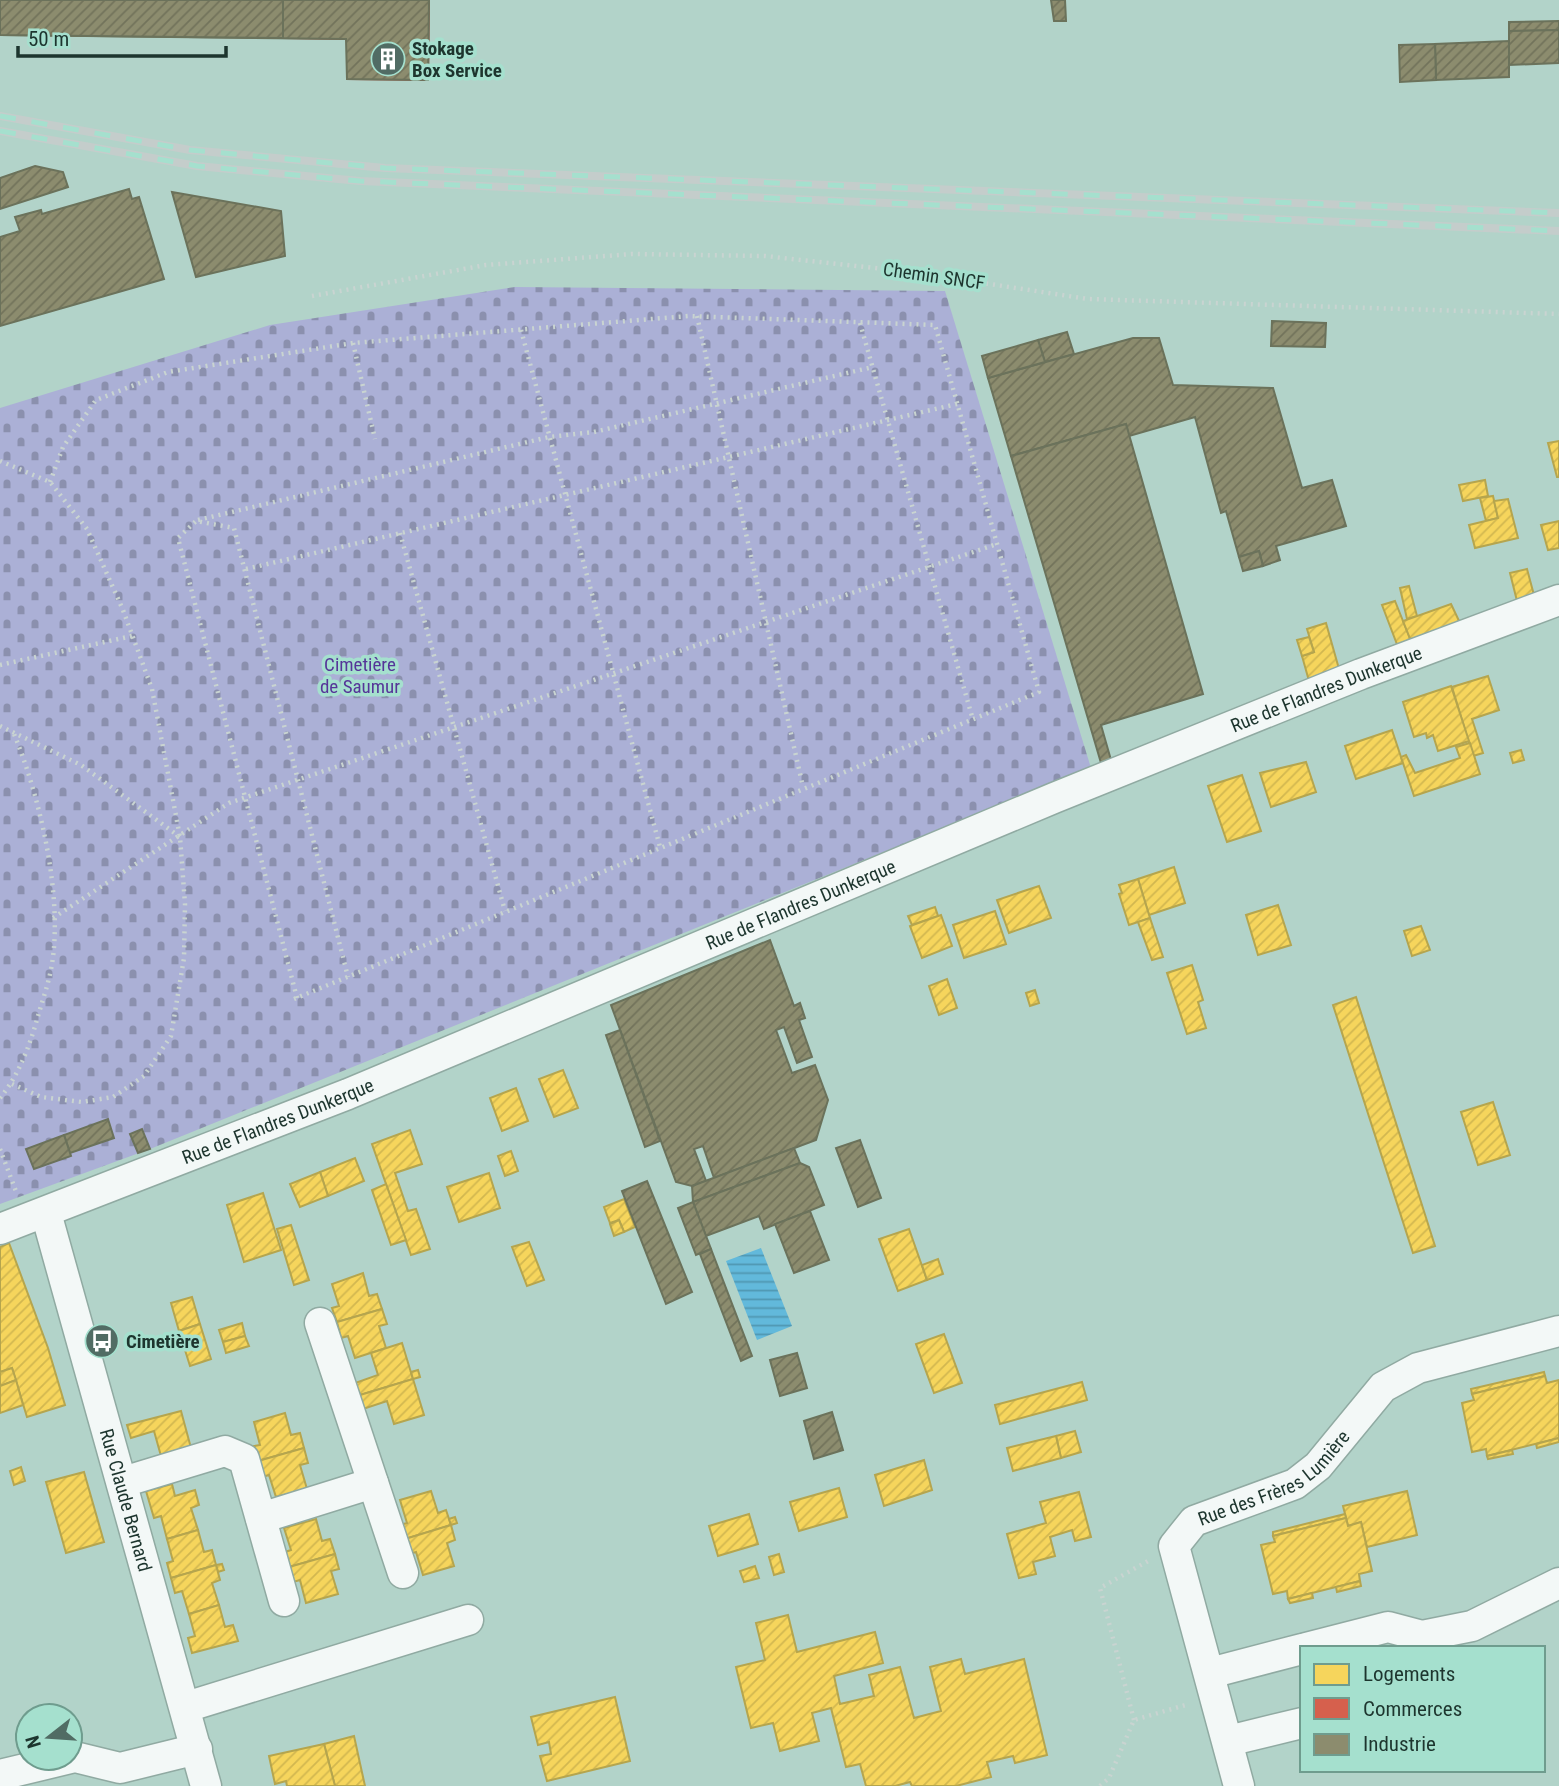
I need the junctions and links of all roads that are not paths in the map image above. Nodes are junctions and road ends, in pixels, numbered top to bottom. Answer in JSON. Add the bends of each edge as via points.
{"nodes":[{"id":1,"x":1559,"y":600,"type":"edge"},
{"id":2,"x":25,"y":1221,"type":"edge"},
{"id":3,"x":320,"y":1323,"type":"dead end"},
{"id":4,"x":1559,"y":1331,"type":"edge"},
{"id":5,"x":123,"y":1482,"type":"junction"},
{"id":6,"x":373,"y":1483,"type":"junction"},
{"id":7,"x":261,"y":1518,"type":"junction"},
{"id":8,"x":403,"y":1573,"type":"dead end"},
{"id":9,"x":1559,"y":1583,"type":"edge"},
{"id":10,"x":284,"y":1601,"type":"dead end"},
{"id":11,"x":468,"y":1620,"type":"dead end"},
{"id":12,"x":1312,"y":1646,"type":"edge"},
{"id":13,"x":1300,"y":1650,"type":"edge"},
{"id":14,"x":1213,"y":1684,"type":"junction"},
{"id":15,"x":186,"y":1707,"type":"junction"},
{"id":16,"x":1300,"y":1723,"type":"edge"},
{"id":17,"x":1228,"y":1741,"type":"junction"},
{"id":18,"x":197,"y":1749,"type":"junction"},
{"id":19,"x":0,"y":1775,"type":"edge"},
{"id":20,"x":206,"y":1786,"type":"edge"},
{"id":21,"x":1239,"y":1786,"type":"edge"}],
"edges":[{"from":1,"to":2,"type":"street","name":"Rue de Flandres Dunkerque","via":[[1360,674],[348,1094]]},
{"from":2,"to":5,"type":"street","name":"Rue Claude Bernard"},
{"from":3,"to":6,"type":"street"},
{"from":4,"to":14,"type":"street","name":"Rue des Frères Lumière","via":[[1418,1368],[1383,1387],[1318,1466],[1295,1484],[1194,1521],[1174,1546]]},
{"from":5,"to":7,"type":"street","via":[[225,1451],[244,1458]]},
{"from":5,"to":15,"type":"street","name":"Rue Claude Bernard"},
{"from":6,"to":7,"type":"street"},
{"from":6,"to":8,"type":"street"},
{"from":7,"to":10,"type":"street"},
{"from":9,"to":12,"type":"street","via":[[1472,1626],[1422,1636],[1388,1627]]},
{"from":11,"to":15,"type":"street"},
{"from":13,"to":14,"type":"street"},
{"from":14,"to":17,"type":"street"},
{"from":15,"to":18,"type":"street","name":"Rue Claude Bernard"},
{"from":16,"to":17,"type":"street"},
{"from":17,"to":21,"type":"street"},
{"from":18,"to":19,"type":"street","via":[[120,1768],[75,1757]]},
{"from":18,"to":20,"type":"street","name":"Rue Claude Bernard"}]}
